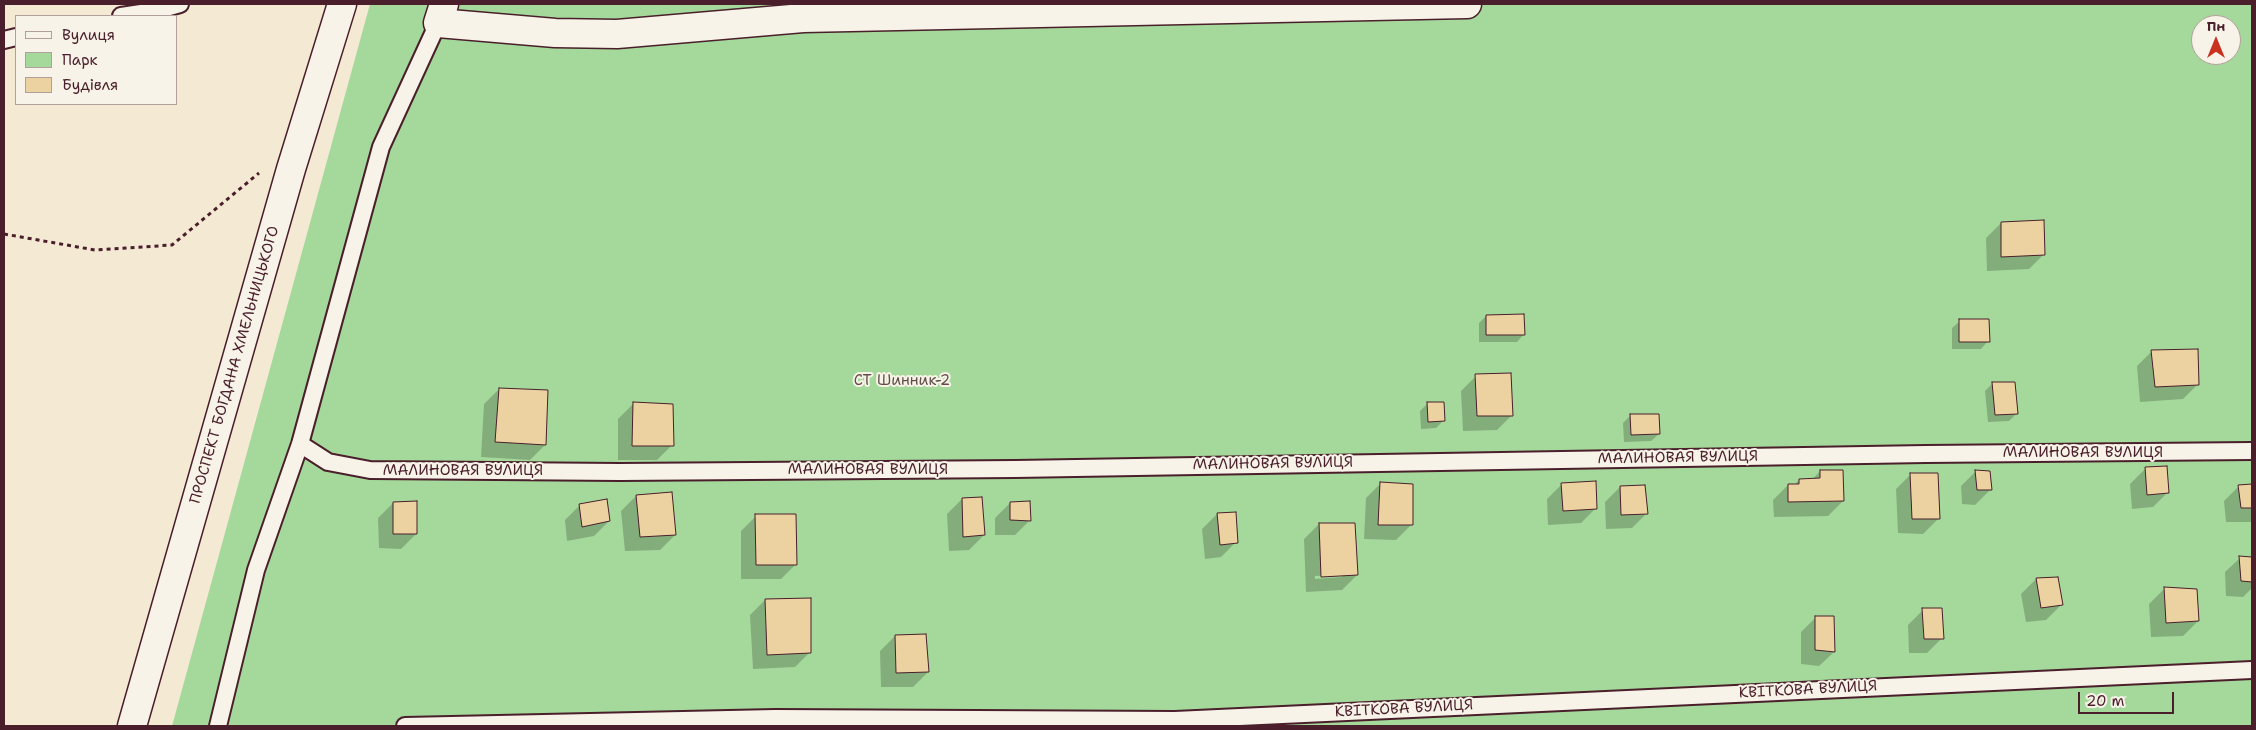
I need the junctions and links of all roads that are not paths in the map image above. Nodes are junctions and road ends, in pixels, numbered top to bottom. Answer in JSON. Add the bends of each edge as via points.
{"nodes":[{"id":1,"x":180,"y":4,"type":"edge"},
{"id":2,"x":342,"y":4,"type":"edge"},
{"id":3,"x":1467,"y":4,"type":"edge"},
{"id":4,"x":441,"y":13,"type":"edge"},
{"id":5,"x":128,"y":15,"type":"edge"},
{"id":6,"x":300,"y":444,"type":"junction"},
{"id":7,"x":2252,"y":451,"type":"edge"},
{"id":8,"x":2252,"y":670,"type":"edge"},
{"id":9,"x":132,"y":726,"type":"edge"},
{"id":10,"x":218,"y":726,"type":"edge"},
{"id":11,"x":405,"y":726,"type":"edge"}],
"edges":[{"from":1,"to":5,"type":"lane"},
{"from":2,"to":9,"type":"street","name":"ПРОСПЕКТ БОГДАНА ХМЕЛЬНИЦЬКОГО"},
{"from":3,"to":4,"type":"street","via":[[804,18],[617,34],[555,33]]},
{"from":4,"to":6,"type":"lane","via":[[382,147]]},
{"from":6,"to":7,"type":"lane","name":"МАЛИНОВАЯ ВУЛИЦЯ","via":[[328,462],[370,470],[611,472]]},
{"from":6,"to":10,"type":"lane","via":[[256,570]]},
{"from":8,"to":11,"type":"lane","name":"КВІТКОВА ВУЛИЦЯ","via":[[1175,720],[775,718]]}]}
